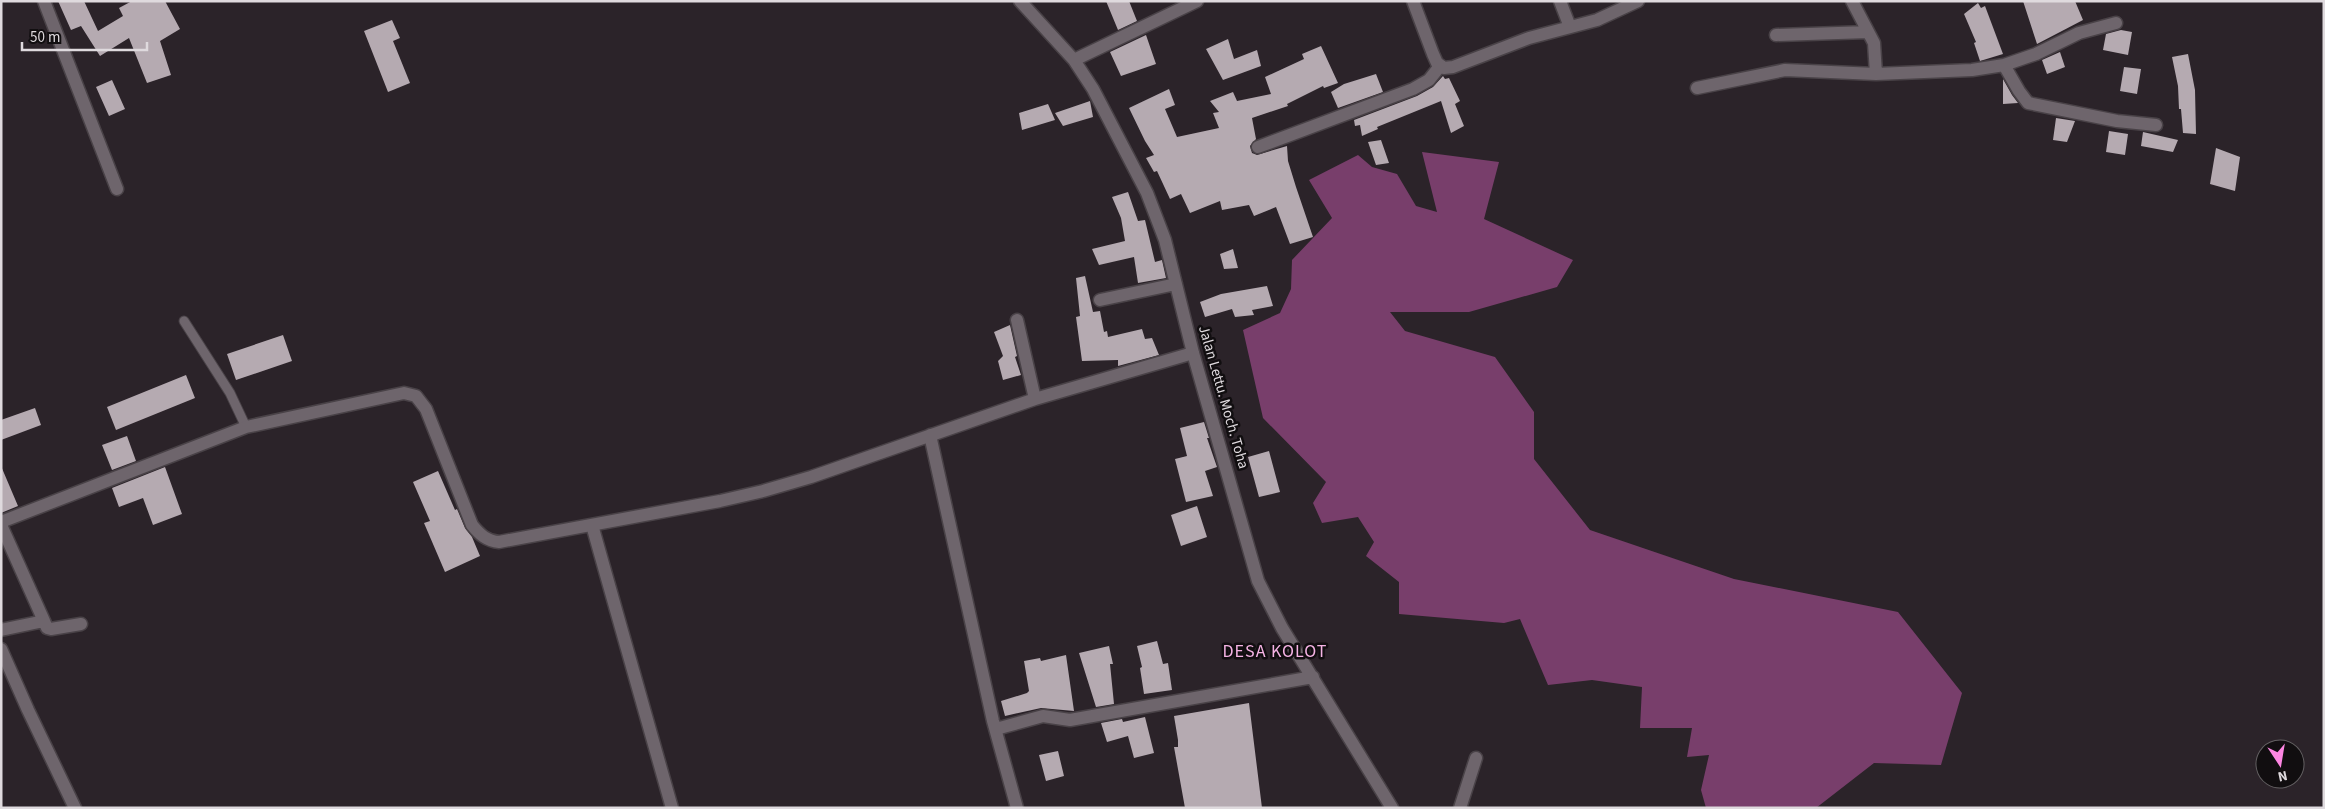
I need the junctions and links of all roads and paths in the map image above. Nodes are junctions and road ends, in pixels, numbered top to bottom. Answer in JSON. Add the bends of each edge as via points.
{"nodes":[{"id":1,"x":44,"y":1,"type":"edge"},
{"id":2,"x":1020,"y":1,"type":"edge"},
{"id":3,"x":1197,"y":1,"type":"edge"},
{"id":4,"x":1413,"y":1,"type":"edge"},
{"id":5,"x":1560,"y":1,"type":"edge"},
{"id":6,"x":1638,"y":1,"type":"edge"},
{"id":7,"x":1852,"y":1,"type":"edge"},
{"id":8,"x":2116,"y":23,"type":"dead end"},
{"id":9,"x":1570,"y":27,"type":"junction"},
{"id":10,"x":1868,"y":32,"type":"junction"},
{"id":11,"x":1776,"y":35,"type":"dead end"},
{"id":12,"x":1074,"y":60,"type":"junction"},
{"id":13,"x":2004,"y":65,"type":"junction"},
{"id":14,"x":1440,"y":66,"type":"junction"},
{"id":15,"x":1876,"y":74,"type":"junction"},
{"id":16,"x":1697,"y":88,"type":"dead end"},
{"id":17,"x":2156,"y":125,"type":"dead end"},
{"id":18,"x":1258,"y":147,"type":"dead end"},
{"id":19,"x":117,"y":189,"type":"dead end"},
{"id":20,"x":1176,"y":284,"type":"junction"},
{"id":21,"x":1100,"y":300,"type":"dead end"},
{"id":22,"x":1017,"y":320,"type":"dead end"},
{"id":23,"x":184,"y":321,"type":"dead end"},
{"id":24,"x":1193,"y":353,"type":"junction"},
{"id":25,"x":1035,"y":399,"type":"junction"},
{"id":26,"x":246,"y":427,"type":"junction"},
{"id":27,"x":930,"y":435,"type":"junction"},
{"id":28,"x":1,"y":524,"type":"edge"},
{"id":29,"x":592,"y":525,"type":"junction"},
{"id":30,"x":44,"y":621,"type":"junction"},
{"id":31,"x":81,"y":624,"type":"dead end"},
{"id":32,"x":1,"y":630,"type":"edge"},
{"id":33,"x":1,"y":649,"type":"edge"},
{"id":34,"x":1313,"y":677,"type":"junction"},
{"id":35,"x":996,"y":729,"type":"junction"},
{"id":36,"x":1476,"y":758,"type":"dead end"},
{"id":37,"x":76,"y":808,"type":"edge"},
{"id":38,"x":672,"y":808,"type":"edge"},
{"id":39,"x":1017,"y":808,"type":"edge"},
{"id":40,"x":1392,"y":808,"type":"edge"},
{"id":41,"x":1460,"y":808,"type":"edge"}],
"edges":[{"from":1,"to":19,"type":"street"},
{"from":2,"to":12,"type":"street","name":"Jalan Lettu. Moch. Toha"},
{"from":3,"to":12,"type":"street"},
{"from":4,"to":14,"type":"street"},
{"from":5,"to":9,"type":"street"},
{"from":6,"to":9,"type":"street","via":[[1597,20]]},
{"from":7,"to":10,"type":"street"},
{"from":8,"to":13,"type":"street","via":[[2079,33]]},
{"from":9,"to":14,"type":"street","via":[[1529,38],[1453,67]]},
{"from":10,"to":11,"type":"street"},
{"from":10,"to":15,"type":"street","via":[[1874,43]]},
{"from":12,"to":20,"type":"street","name":"Jalan Lettu. Moch. Toha","via":[[1098,97],[1146,193],[1165,240]]},
{"from":13,"to":15,"type":"street","via":[[1972,70]]},
{"from":13,"to":17,"type":"street","via":[[2028,103],[2117,121]]},
{"from":14,"to":18,"type":"street","via":[[1429,80],[1413,89]]},
{"from":15,"to":16,"type":"street","via":[[1785,70]]},
{"from":20,"to":21,"type":"street"},
{"from":20,"to":24,"type":"street","name":"Jalan Lettu. Moch. Toha"},
{"from":22,"to":25,"type":"street"},
{"from":23,"to":26,"type":"lane","via":[[230,393]]},
{"from":24,"to":25,"type":"street"},
{"from":24,"to":34,"type":"street","name":"Jalan Lettu. Moch. Toha","via":[[1258,581],[1282,628]]},
{"from":25,"to":27,"type":"street"},
{"from":26,"to":28,"type":"street"},
{"from":26,"to":29,"type":"street","via":[[396,393],[410,394],[416,396],[426,409],[472,525],[480,534],[492,542],[499,542]]},
{"from":27,"to":29,"type":"street","via":[[763,491]]},
{"from":27,"to":35,"type":"street"},
{"from":28,"to":30,"type":"street"},
{"from":29,"to":38,"type":"street"},
{"from":30,"to":31,"type":"street","via":[[51,629]]},
{"from":30,"to":32,"type":"street"},
{"from":33,"to":37,"type":"street"},
{"from":34,"to":35,"type":"street","via":[[1070,720],[1043,716]]},
{"from":34,"to":40,"type":"street","name":"Jalan Lettu. Moch. Toha"},
{"from":35,"to":39,"type":"street"},
{"from":36,"to":41,"type":"street"}]}
